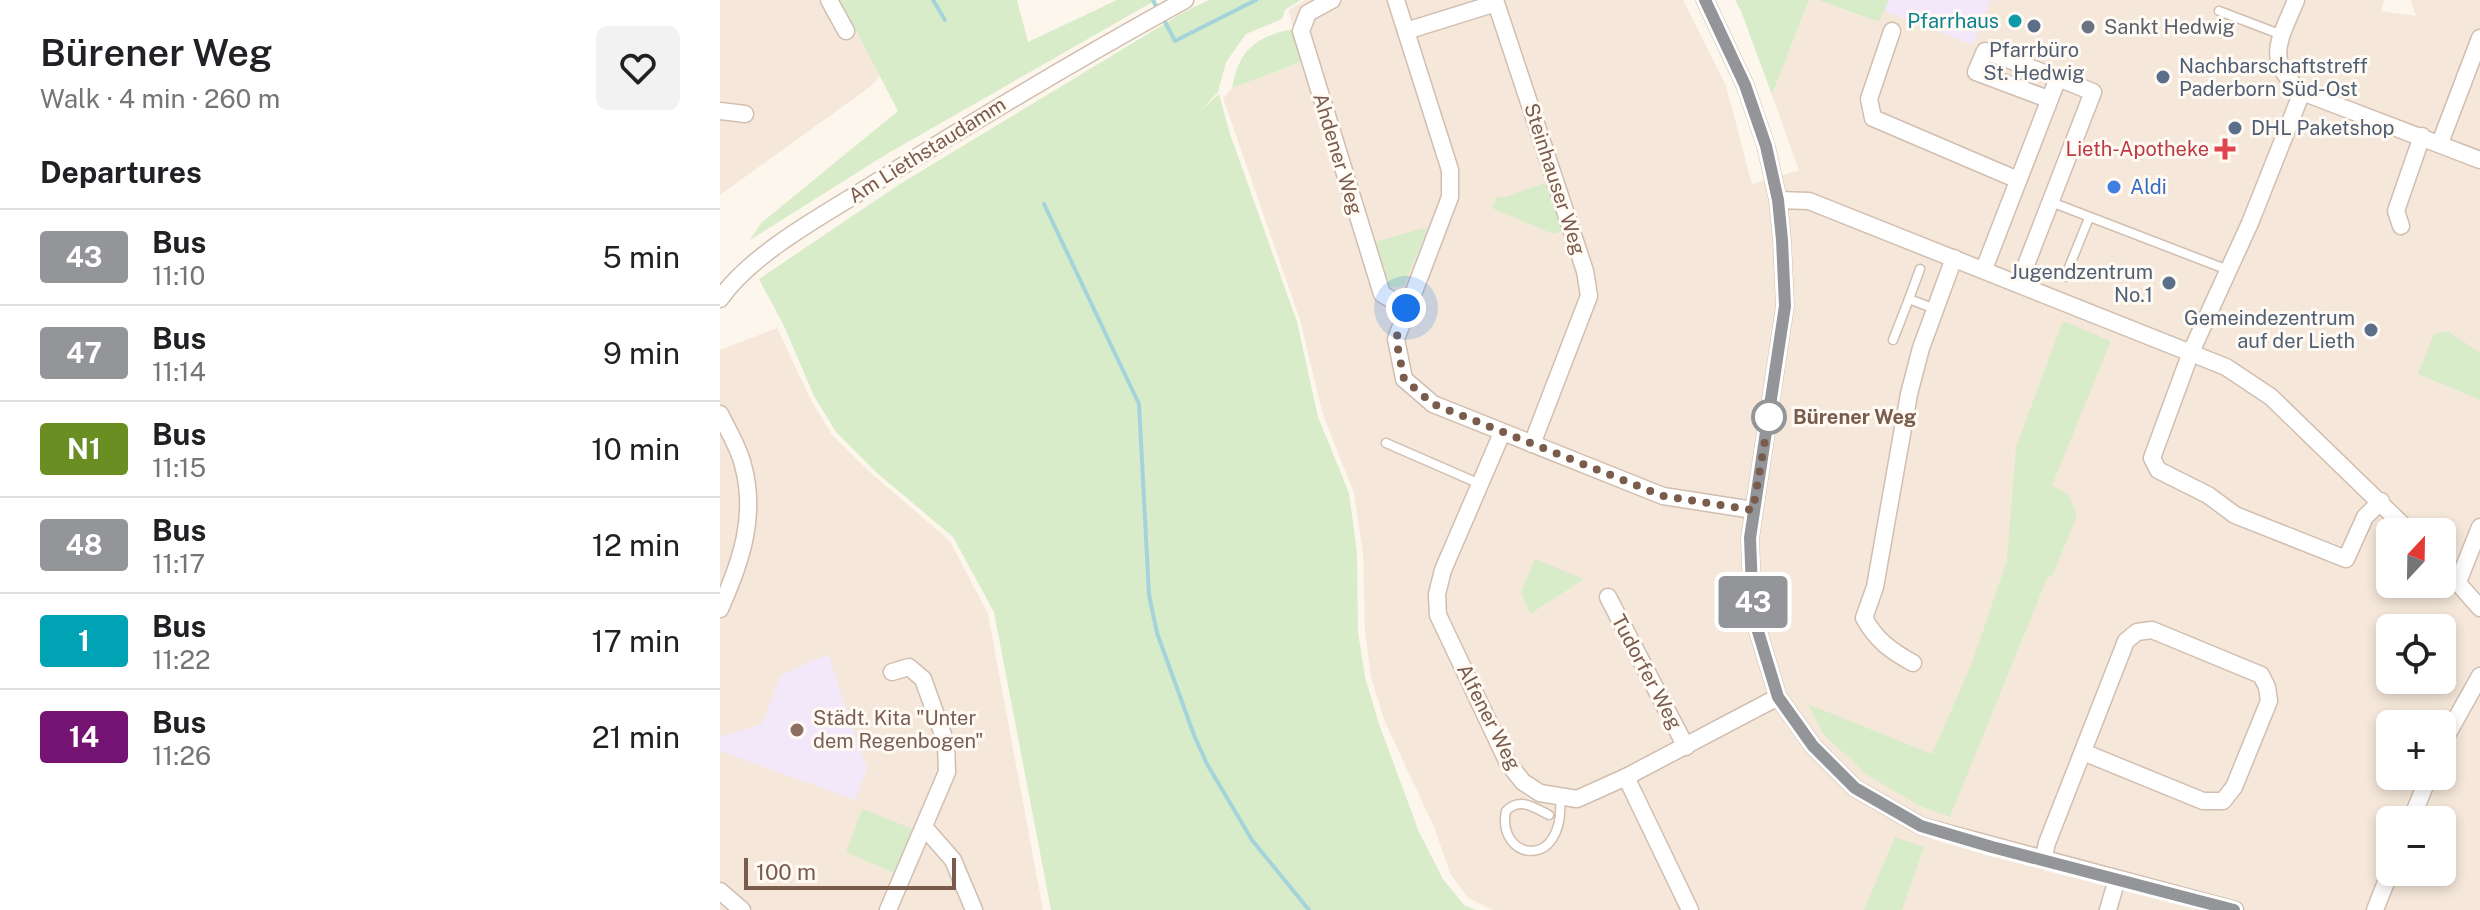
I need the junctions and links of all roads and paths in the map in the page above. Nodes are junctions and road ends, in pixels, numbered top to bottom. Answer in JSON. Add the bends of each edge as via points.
{"nodes":[{"id":1,"x":829,"y":0,"type":"edge"},
{"id":2,"x":1332,"y":0,"type":"edge"},
{"id":3,"x":1396,"y":0,"type":"edge"},
{"id":4,"x":1705,"y":0,"type":"edge"},
{"id":5,"x":2296,"y":0,"type":"edge"},
{"id":6,"x":1181,"y":2,"type":"edge"},
{"id":7,"x":2219,"y":11,"type":"dead end"},
{"id":8,"x":846,"y":31,"type":"dead end"},
{"id":9,"x":1406,"y":31,"type":"junction"},
{"id":10,"x":1892,"y":31,"type":"dead end"},
{"id":11,"x":2282,"y":35,"type":"junction"},
{"id":12,"x":2480,"y":38,"type":"edge"},
{"id":13,"x":2058,"y":78,"type":"junction"},
{"id":14,"x":2302,"y":92,"type":"junction"},
{"id":15,"x":2048,"y":99,"type":"junction"},
{"id":16,"x":720,"y":111,"type":"edge"},
{"id":17,"x":745,"y":114,"type":"dead end"},
{"id":18,"x":2422,"y":136,"type":"junction"},
{"id":19,"x":2440,"y":143,"type":"junction"},
{"id":20,"x":2480,"y":160,"type":"edge"},
{"id":21,"x":2018,"y":180,"type":"junction"},
{"id":22,"x":1778,"y":200,"type":"junction"},
{"id":23,"x":2050,"y":202,"type":"junction"},
{"id":24,"x":2089,"y":218,"type":"junction"},
{"id":25,"x":2401,"y":226,"type":"dead end"},
{"id":26,"x":1954,"y":258,"type":"junction"},
{"id":27,"x":1920,"y":269,"type":"dead end"},
{"id":28,"x":1984,"y":269,"type":"junction"},
{"id":29,"x":2229,"y":270,"type":"junction"},
{"id":30,"x":2065,"y":277,"type":"dead end"},
{"id":31,"x":2019,"y":283,"type":"junction"},
{"id":32,"x":720,"y":299,"type":"edge"},
{"id":33,"x":1909,"y":299,"type":"junction"},
{"id":34,"x":1406,"y":308,"type":"junction"},
{"id":35,"x":1935,"y":309,"type":"junction"},
{"id":36,"x":1893,"y":340,"type":"dead end"},
{"id":37,"x":2191,"y":352,"type":"junction"},
{"id":38,"x":720,"y":414,"type":"edge"},
{"id":39,"x":1502,"y":433,"type":"junction"},
{"id":40,"x":1386,"y":443,"type":"dead end"},
{"id":41,"x":1532,"y":444,"type":"junction"},
{"id":42,"x":1481,"y":484,"type":"junction"},
{"id":43,"x":2381,"y":501,"type":"junction"},
{"id":44,"x":1753,"y":510,"type":"junction"},
{"id":45,"x":2397,"y":518,"type":"edge"},
{"id":46,"x":2480,"y":527,"type":"edge"},
{"id":47,"x":725,"y":581,"type":"edge"},
{"id":48,"x":2458,"y":582,"type":"joint"},
{"id":49,"x":1608,"y":597,"type":"dead end"},
{"id":50,"x":2480,"y":608,"type":"edge"},
{"id":51,"x":720,"y":609,"type":"edge"},
{"id":52,"x":1913,"y":663,"type":"dead end"},
{"id":53,"x":892,"y":672,"type":"dead end"},
{"id":54,"x":2480,"y":676,"type":"edge"},
{"id":55,"x":1778,"y":697,"type":"junction"},
{"id":56,"x":2456,"y":719,"type":"edge"},
{"id":57,"x":1686,"y":747,"type":"junction"},
{"id":58,"x":2083,"y":752,"type":"junction"},
{"id":59,"x":1626,"y":777,"type":"junction"},
{"id":60,"x":1560,"y":797,"type":"junction"},
{"id":61,"x":1549,"y":815,"type":"dead end"},
{"id":62,"x":925,"y":828,"type":"junction"},
{"id":63,"x":2043,"y":860,"type":"junction"},
{"id":64,"x":2117,"y":879,"type":"junction"},
{"id":65,"x":2384,"y":886,"type":"edge"},
{"id":66,"x":720,"y":891,"type":"edge"},
{"id":67,"x":742,"y":910,"type":"edge"},
{"id":68,"x":888,"y":910,"type":"edge"},
{"id":69,"x":974,"y":910,"type":"edge"},
{"id":70,"x":1690,"y":910,"type":"edge"},
{"id":71,"x":2108,"y":910,"type":"edge"},
{"id":72,"x":2235,"y":910,"type":"edge"},
{"id":73,"x":2375,"y":910,"type":"edge"}],
"edges":[{"from":1,"to":8,"type":"street"},
{"from":2,"to":34,"type":"street","name":"Ahdener Weg","via":[[1308,13],[1301,31],[1382,294]]},
{"from":3,"to":9,"type":"street"},
{"from":4,"to":22,"type":"street","via":[[1745,85]]},
{"from":5,"to":11,"type":"street"},
{"from":6,"to":32,"type":"street","name":"Am Liethstaudamm","via":[[976,119],[828,212],[760,258]]},
{"from":7,"to":11,"type":"lane"},
{"from":9,"to":34,"type":"street","via":[[1450,170],[1450,197]]},
{"from":9,"to":41,"type":"street","name":"Steinhauser Weg","via":[[1496,3],[1585,271],[1589,296]]},
{"from":10,"to":21,"type":"street","via":[[1869,99],[1873,118]]},
{"from":11,"to":14,"type":"street","via":[[2277,56],[2281,71]]},
{"from":12,"to":19,"type":"street"},
{"from":13,"to":15,"type":"street"},
{"from":13,"to":15,"type":"street","via":[[1985,51],[1976,72]]},
{"from":13,"to":23,"type":"street","via":[[2093,92]]},
{"from":14,"to":18,"type":"street"},
{"from":14,"to":29,"type":"street"},
{"from":15,"to":21,"type":"street"},
{"from":16,"to":17,"type":"street"},
{"from":18,"to":19,"type":"street"},
{"from":18,"to":25,"type":"street","via":[[2396,211]]},
{"from":19,"to":20,"type":"street"},
{"from":21,"to":28,"type":"street"},
{"from":22,"to":26,"type":"street","via":[[1809,201]]},
{"from":22,"to":44,"type":"street","via":[[1785,306]]},
{"from":23,"to":24,"type":"lane"},
{"from":23,"to":31,"type":"street"},
{"from":24,"to":29,"type":"lane"},
{"from":24,"to":30,"type":"lane"},
{"from":26,"to":28,"type":"street"},
{"from":26,"to":35,"type":"street"},
{"from":27,"to":33,"type":"lane"},
{"from":28,"to":31,"type":"street"},
{"from":29,"to":37,"type":"street"},
{"from":31,"to":37,"type":"street"},
{"from":33,"to":35,"type":"lane"},
{"from":33,"to":36,"type":"lane"},
{"from":34,"to":39,"type":"street","via":[[1396,339],[1404,379],[1433,404]]},
{"from":35,"to":52,"type":"street","via":[[1909,394],[1875,587],[1864,618],[1882,644]]},
{"from":37,"to":43,"type":"street","via":[[2226,367],[2271,397]]},
{"from":37,"to":43,"type":"street","via":[[2152,458],[2158,470],[2235,515],[2346,559],[2365,517]]},
{"from":38,"to":47,"type":"street","via":[[743,464],[750,512],[747,535]]},
{"from":39,"to":41,"type":"street"},
{"from":39,"to":42,"type":"street","name":"Alfener Weg"},
{"from":40,"to":42,"type":"lane"},
{"from":41,"to":44,"type":"street","via":[[1663,496]]},
{"from":42,"to":60,"type":"street","name":"Alfener Weg","via":[[1443,570],[1438,615],[1508,763],[1523,782]]},
{"from":43,"to":45,"type":"street"},
{"from":44,"to":55,"type":"street","via":[[1753,615]]},
{"from":46,"to":48,"type":"street"},
{"from":47,"to":51,"type":"street"},
{"from":48,"to":50,"type":"street"},
{"from":49,"to":57,"type":"street","name":"Tudorfer Weg"},
{"from":53,"to":62,"type":"street","via":[[909,667],[923,679],[946,743],[947,772]]},
{"from":54,"to":56,"type":"street"},
{"from":55,"to":57,"type":"street"},
{"from":55,"to":63,"type":"street","via":[[1813,746],[1873,800],[1921,826]]},
{"from":57,"to":59,"type":"street"},
{"from":58,"to":58,"type":"street","via":[[2126,641],[2137,632],[2152,630],[2247,669],[2261,675],[2267,687],[2269,701],[2234,787],[2223,801],[2203,801]]},
{"from":58,"to":63,"type":"street"},
{"from":59,"to":60,"type":"street","via":[[1577,799]]},
{"from":59,"to":70,"type":"street"},
{"from":60,"to":61,"type":"lane","via":[[1560,826],[1547,847],[1535,852],[1523,848],[1505,831],[1506,811],[1513,804]]},
{"from":62,"to":68,"type":"street"},
{"from":62,"to":69,"type":"street","via":[[953,860]]},
{"from":63,"to":64,"type":"street"},
{"from":64,"to":71,"type":"street"},
{"from":64,"to":72,"type":"street"},
{"from":65,"to":73,"type":"street"},
{"from":66,"to":67,"type":"street"}]}
